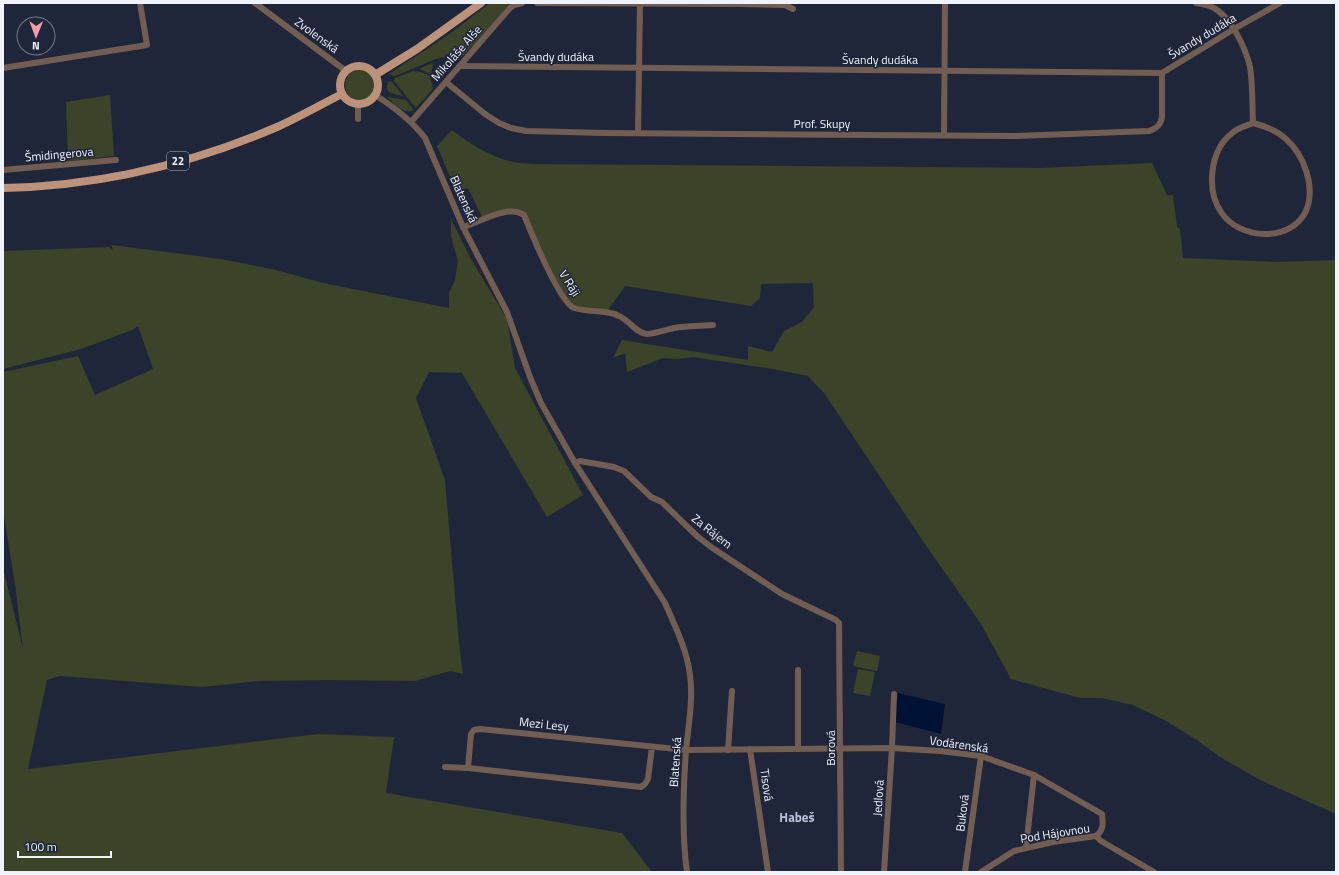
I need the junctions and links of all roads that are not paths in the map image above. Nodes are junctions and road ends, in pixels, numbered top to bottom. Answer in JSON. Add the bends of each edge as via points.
{"nodes":[{"id":1,"x":140,"y":3,"type":"edge"},
{"id":2,"x":255,"y":3,"type":"edge"},
{"id":3,"x":481,"y":3,"type":"edge"},
{"id":4,"x":522,"y":3,"type":"edge"},
{"id":5,"x":537,"y":3,"type":"edge"},
{"id":6,"x":945,"y":3,"type":"edge"},
{"id":7,"x":1196,"y":3,"type":"edge"},
{"id":8,"x":1280,"y":3,"type":"edge"},
{"id":9,"x":640,"y":4,"type":"edge"},
{"id":10,"x":738,"y":4,"type":"edge"},
{"id":11,"x":793,"y":9,"type":"dead end"},
{"id":12,"x":1234,"y":29,"type":"junction"},
{"id":13,"x":460,"y":66,"type":"junction"},
{"id":14,"x":3,"y":68,"type":"edge"},
{"id":15,"x":639,"y":68,"type":"junction"},
{"id":16,"x":944,"y":70,"type":"junction"},
{"id":17,"x":346,"y":71,"type":"junction"},
{"id":18,"x":1162,"y":73,"type":"junction"},
{"id":19,"x":375,"y":74,"type":"junction"},
{"id":20,"x":446,"y":82,"type":"junction"},
{"id":21,"x":342,"y":94,"type":"junction"},
{"id":22,"x":376,"y":95,"type":"junction"},
{"id":23,"x":358,"y":104,"type":"junction"},
{"id":24,"x":358,"y":119,"type":"dead end"},
{"id":25,"x":411,"y":122,"type":"junction"},
{"id":26,"x":1253,"y":123,"type":"junction"},
{"id":27,"x":638,"y":133,"type":"junction"},
{"id":28,"x":944,"y":135,"type":"junction"},
{"id":29,"x":116,"y":160,"type":"dead end"},
{"id":30,"x":3,"y":170,"type":"edge"},
{"id":31,"x":3,"y":188,"type":"edge"},
{"id":32,"x":464,"y":227,"type":"junction"},
{"id":33,"x":713,"y":325,"type":"dead end"},
{"id":34,"x":575,"y":464,"type":"junction"},
{"id":35,"x":839,"y":623,"type":"joint"},
{"id":36,"x":798,"y":670,"type":"dead end"},
{"id":37,"x":732,"y":691,"type":"dead end"},
{"id":38,"x":894,"y":694,"type":"dead end"},
{"id":39,"x":652,"y":747,"type":"junction"},
{"id":40,"x":841,"y":748,"type":"junction"},
{"id":41,"x":892,"y":748,"type":"junction"},
{"id":42,"x":750,"y":749,"type":"junction"},
{"id":43,"x":798,"y":749,"type":"junction"},
{"id":44,"x":686,"y":750,"type":"junction"},
{"id":45,"x":728,"y":750,"type":"junction"},
{"id":46,"x":981,"y":756,"type":"junction"},
{"id":47,"x":446,"y":767,"type":"dead end"},
{"id":48,"x":468,"y":768,"type":"junction"},
{"id":49,"x":1034,"y":774,"type":"junction"},
{"id":50,"x":1096,"y":836,"type":"junction"},
{"id":51,"x":1026,"y":847,"type":"junction"},
{"id":52,"x":687,"y":872,"type":"edge"},
{"id":53,"x":768,"y":872,"type":"edge"},
{"id":54,"x":841,"y":872,"type":"edge"},
{"id":55,"x":884,"y":872,"type":"edge"},
{"id":56,"x":965,"y":872,"type":"edge"},
{"id":57,"x":981,"y":872,"type":"edge"},
{"id":58,"x":1154,"y":872,"type":"edge"}],
"edges":[{"from":1,"to":14,"type":"street","via":[[147,45]]},
{"from":2,"to":17,"type":"street","name":"Zvolenská"},
{"from":3,"to":19,"type":"main road","via":[[417,49]]},
{"from":4,"to":13,"type":"street","name":"Mikoláše Alše","via":[[510,8]]},
{"from":5,"to":9,"type":"street"},
{"from":6,"to":16,"type":"street"},
{"from":7,"to":12,"type":"street","via":[[1218,10]]},
{"from":8,"to":12,"type":"street","name":"Švandy dudáka"},
{"from":9,"to":10,"type":"street"},
{"from":9,"to":15,"type":"street"},
{"from":10,"to":11,"type":"street","via":[[785,5]]},
{"from":12,"to":18,"type":"street","name":"Švandy dudáka"},
{"from":12,"to":26,"type":"street","via":[[1250,68]]},
{"from":13,"to":15,"type":"street","name":"Švandy dudáka"},
{"from":13,"to":20,"type":"street","name":"Mikoláše Alše"},
{"from":15,"to":16,"type":"street","name":"Švandy dudáka"},
{"from":15,"to":27,"type":"street"},
{"from":16,"to":18,"type":"street","name":"Švandy dudáka"},
{"from":16,"to":28,"type":"street"},
{"from":17,"to":19,"type":"main road","via":[[362,66]]},
{"from":17,"to":21,"type":"main road","via":[[340,82]]},
{"from":18,"to":28,"type":"street","name":"Prof. Skupy","via":[[1162,117],[1158,127],[1149,131],[1016,136]]},
{"from":19,"to":22,"type":"main road","via":[[378,85]]},
{"from":20,"to":25,"type":"street","name":"Mikoláše Alše"},
{"from":20,"to":27,"type":"street","name":"Prof. Skupy","via":[[485,114],[511,128],[526,131]]},
{"from":21,"to":23,"type":"main road","via":[[348,101]]},
{"from":21,"to":31,"type":"main road","number":"22","via":[[278,126],[182,160],[132,173],[88,180]]},
{"from":22,"to":23,"type":"main road","via":[[368,102]]},
{"from":22,"to":25,"type":"street","name":"Blatenská"},
{"from":23,"to":24,"type":"street"},
{"from":25,"to":32,"type":"street","name":"Blatenská","via":[[429,146]]},
{"from":26,"to":26,"type":"street","via":[[1274,130],[1286,139],[1302,160],[1309,185],[1308,201],[1302,218],[1282,232],[1265,235],[1248,231],[1228,221],[1221,213],[1212,190],[1214,164],[1218,152],[1231,134]]},
{"from":27,"to":28,"type":"street","name":"Prof. Skupy"},
{"from":29,"to":30,"type":"street","name":"Šmidingerova"},
{"from":32,"to":33,"type":"street","name":"V Ráji","via":[[493,216],[520,212],[524,215],[559,290],[574,308],[620,316],[646,334],[675,328]]},
{"from":32,"to":34,"type":"street","name":"Blatenská","via":[[514,327],[541,403]]},
{"from":34,"to":35,"type":"street","name":"Za Rájem","via":[[580,461],[614,467],[624,472],[651,497],[662,502],[711,547],[782,594]]},
{"from":34,"to":44,"type":"street","name":"Blatenská","via":[[665,603],[676,628],[690,674],[691,701]]},
{"from":35,"to":40,"type":"street","name":"Borová"},
{"from":36,"to":43,"type":"street"},
{"from":37,"to":45,"type":"street"},
{"from":38,"to":41,"type":"street","name":"Jedlová"},
{"from":39,"to":44,"type":"street","name":"Mezi Lesy"},
{"from":39,"to":48,"type":"street","via":[[648,779],[641,787]]},
{"from":39,"to":48,"type":"street","name":"Mezi Lesy","via":[[480,729],[474,730],[471,734]]},
{"from":40,"to":41,"type":"street","name":"Vodárenská"},
{"from":40,"to":43,"type":"street","name":"Vodárenská"},
{"from":40,"to":54,"type":"street","name":"Borová"},
{"from":41,"to":46,"type":"street","name":"Vodárenská"},
{"from":41,"to":55,"type":"street","name":"Jedlová"},
{"from":42,"to":43,"type":"street","name":"Vodárenská"},
{"from":42,"to":45,"type":"street","name":"Vodárenská"},
{"from":42,"to":53,"type":"street","name":"Tisová"},
{"from":44,"to":45,"type":"street","name":"Vodárenská"},
{"from":44,"to":52,"type":"street","name":"Blatenská","via":[[683,844]]},
{"from":46,"to":49,"type":"street","name":"Vodárenská"},
{"from":46,"to":56,"type":"street","name":"Buková"},
{"from":47,"to":48,"type":"street"},
{"from":49,"to":50,"type":"street","name":"Vodárenská","via":[[1102,814],[1101,832]]},
{"from":49,"to":51,"type":"street"},
{"from":50,"to":51,"type":"street","name":"Pod Hájovnou"},
{"from":50,"to":58,"type":"street","name":"Pod Hájovnou"},
{"from":51,"to":57,"type":"street","name":"Pod Hájovnou","via":[[1014,851]]}]}
